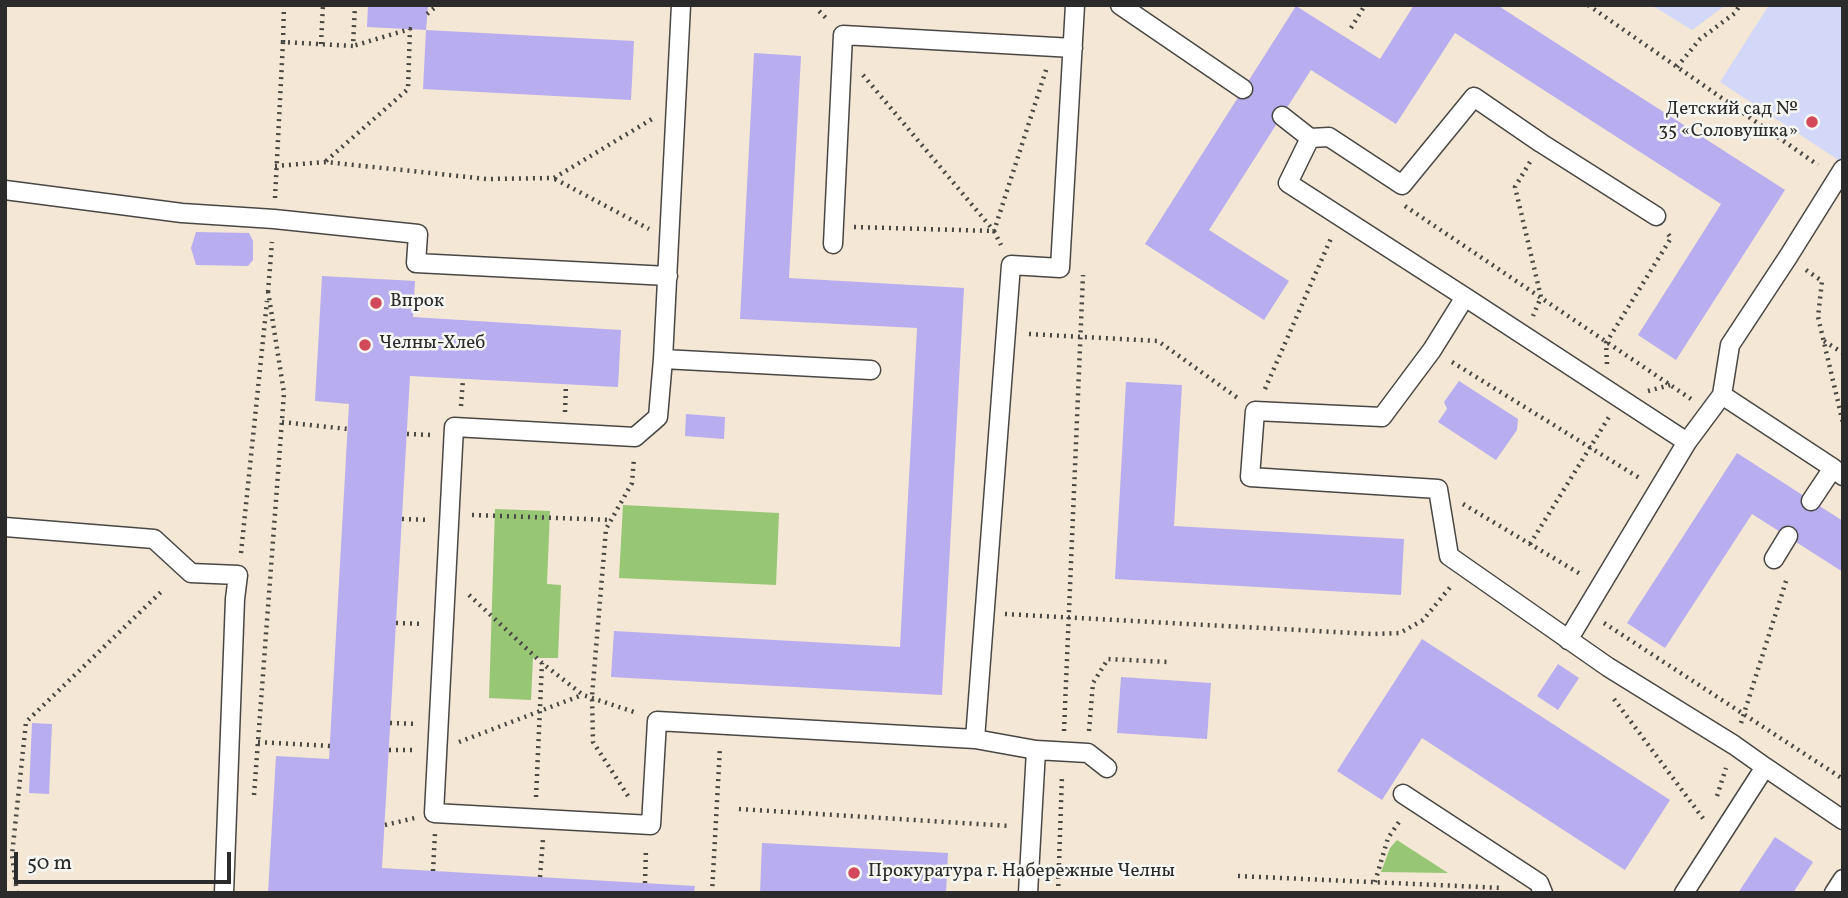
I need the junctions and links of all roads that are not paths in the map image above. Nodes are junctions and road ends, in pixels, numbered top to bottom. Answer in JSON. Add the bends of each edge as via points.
{"nodes":[{"id":1,"x":681,"y":5,"type":"edge"},
{"id":2,"x":1075,"y":5,"type":"edge"},
{"id":3,"x":1120,"y":5,"type":"edge"},
{"id":4,"x":1073,"y":48,"type":"junction"},
{"id":5,"x":1243,"y":89,"type":"dead end"},
{"id":6,"x":1282,"y":116,"type":"dead end"},
{"id":7,"x":1310,"y":138,"type":"junction"},
{"id":8,"x":1840,"y":173,"type":"edge"},
{"id":9,"x":5,"y":190,"type":"edge"},
{"id":10,"x":1656,"y":216,"type":"road end"},
{"id":11,"x":833,"y":235,"type":"road end"},
{"id":12,"x":668,"y":276,"type":"junction"},
{"id":13,"x":1465,"y":297,"type":"junction"},
{"id":14,"x":663,"y":359,"type":"junction"},
{"id":15,"x":871,"y":370,"type":"dead end"},
{"id":16,"x":1722,"y":395,"type":"junction"},
{"id":17,"x":1687,"y":442,"type":"junction"},
{"id":18,"x":1838,"y":472,"type":"edge"},
{"id":19,"x":1811,"y":501,"type":"dead end"},
{"id":20,"x":5,"y":527,"type":"edge"},
{"id":21,"x":1788,"y":536,"type":"dead end"},
{"id":22,"x":1774,"y":559,"type":"dead end"},
{"id":23,"x":1568,"y":640,"type":"junction"},
{"id":24,"x":975,"y":739,"type":"junction"},
{"id":25,"x":1036,"y":750,"type":"junction"},
{"id":26,"x":1765,"y":767,"type":"junction"},
{"id":27,"x":1107,"y":768,"type":"dead end"},
{"id":28,"x":1408,"y":798,"type":"road end"},
{"id":29,"x":1843,"y":820,"type":"edge"},
{"id":30,"x":1843,"y":879,"type":"edge"},
{"id":31,"x":1542,"y":891,"type":"edge"},
{"id":32,"x":224,"y":893,"type":"edge"},
{"id":33,"x":1028,"y":893,"type":"edge"},
{"id":34,"x":1684,"y":893,"type":"edge"},
{"id":35,"x":1835,"y":893,"type":"edge"}],
"edges":[{"from":1,"to":12,"type":"lane"},
{"from":2,"to":4,"type":"lane"},
{"from":3,"to":5,"type":"lane"},
{"from":4,"to":11,"type":"lane","via":[[843,35]]},
{"from":4,"to":24,"type":"lane","via":[[1060,268],[1011,265]]},
{"from":6,"to":7,"type":"lane"},
{"from":7,"to":10,"type":"lane","via":[[1329,137],[1402,185],[1474,97]]},
{"from":7,"to":13,"type":"lane","via":[[1288,183]]},
{"from":8,"to":16,"type":"lane","via":[[1730,345]]},
{"from":9,"to":12,"type":"lane","via":[[182,213],[418,234],[416,264]]},
{"from":12,"to":14,"type":"lane"},
{"from":13,"to":17,"type":"lane"},
{"from":13,"to":23,"type":"lane","via":[[1433,350],[1382,417],[1255,411],[1250,477],[1438,489],[1449,556]]},
{"from":14,"to":15,"type":"lane"},
{"from":14,"to":24,"type":"lane","via":[[658,417],[635,437],[454,427],[434,813],[651,825],[657,721]]},
{"from":16,"to":17,"type":"lane"},
{"from":16,"to":18,"type":"lane"},
{"from":17,"to":23,"type":"lane"},
{"from":18,"to":19,"type":"lane"},
{"from":20,"to":32,"type":"lane","via":[[154,539],[191,573],[238,575]]},
{"from":21,"to":22,"type":"lane"},
{"from":23,"to":26,"type":"lane"},
{"from":24,"to":25,"type":"lane"},
{"from":25,"to":27,"type":"lane","via":[[1088,753]]},
{"from":25,"to":33,"type":"lane"},
{"from":26,"to":29,"type":"lane"},
{"from":26,"to":34,"type":"lane"},
{"from":28,"to":31,"type":"lane","via":[[1539,883]]},
{"from":30,"to":35,"type":"lane"}]}
